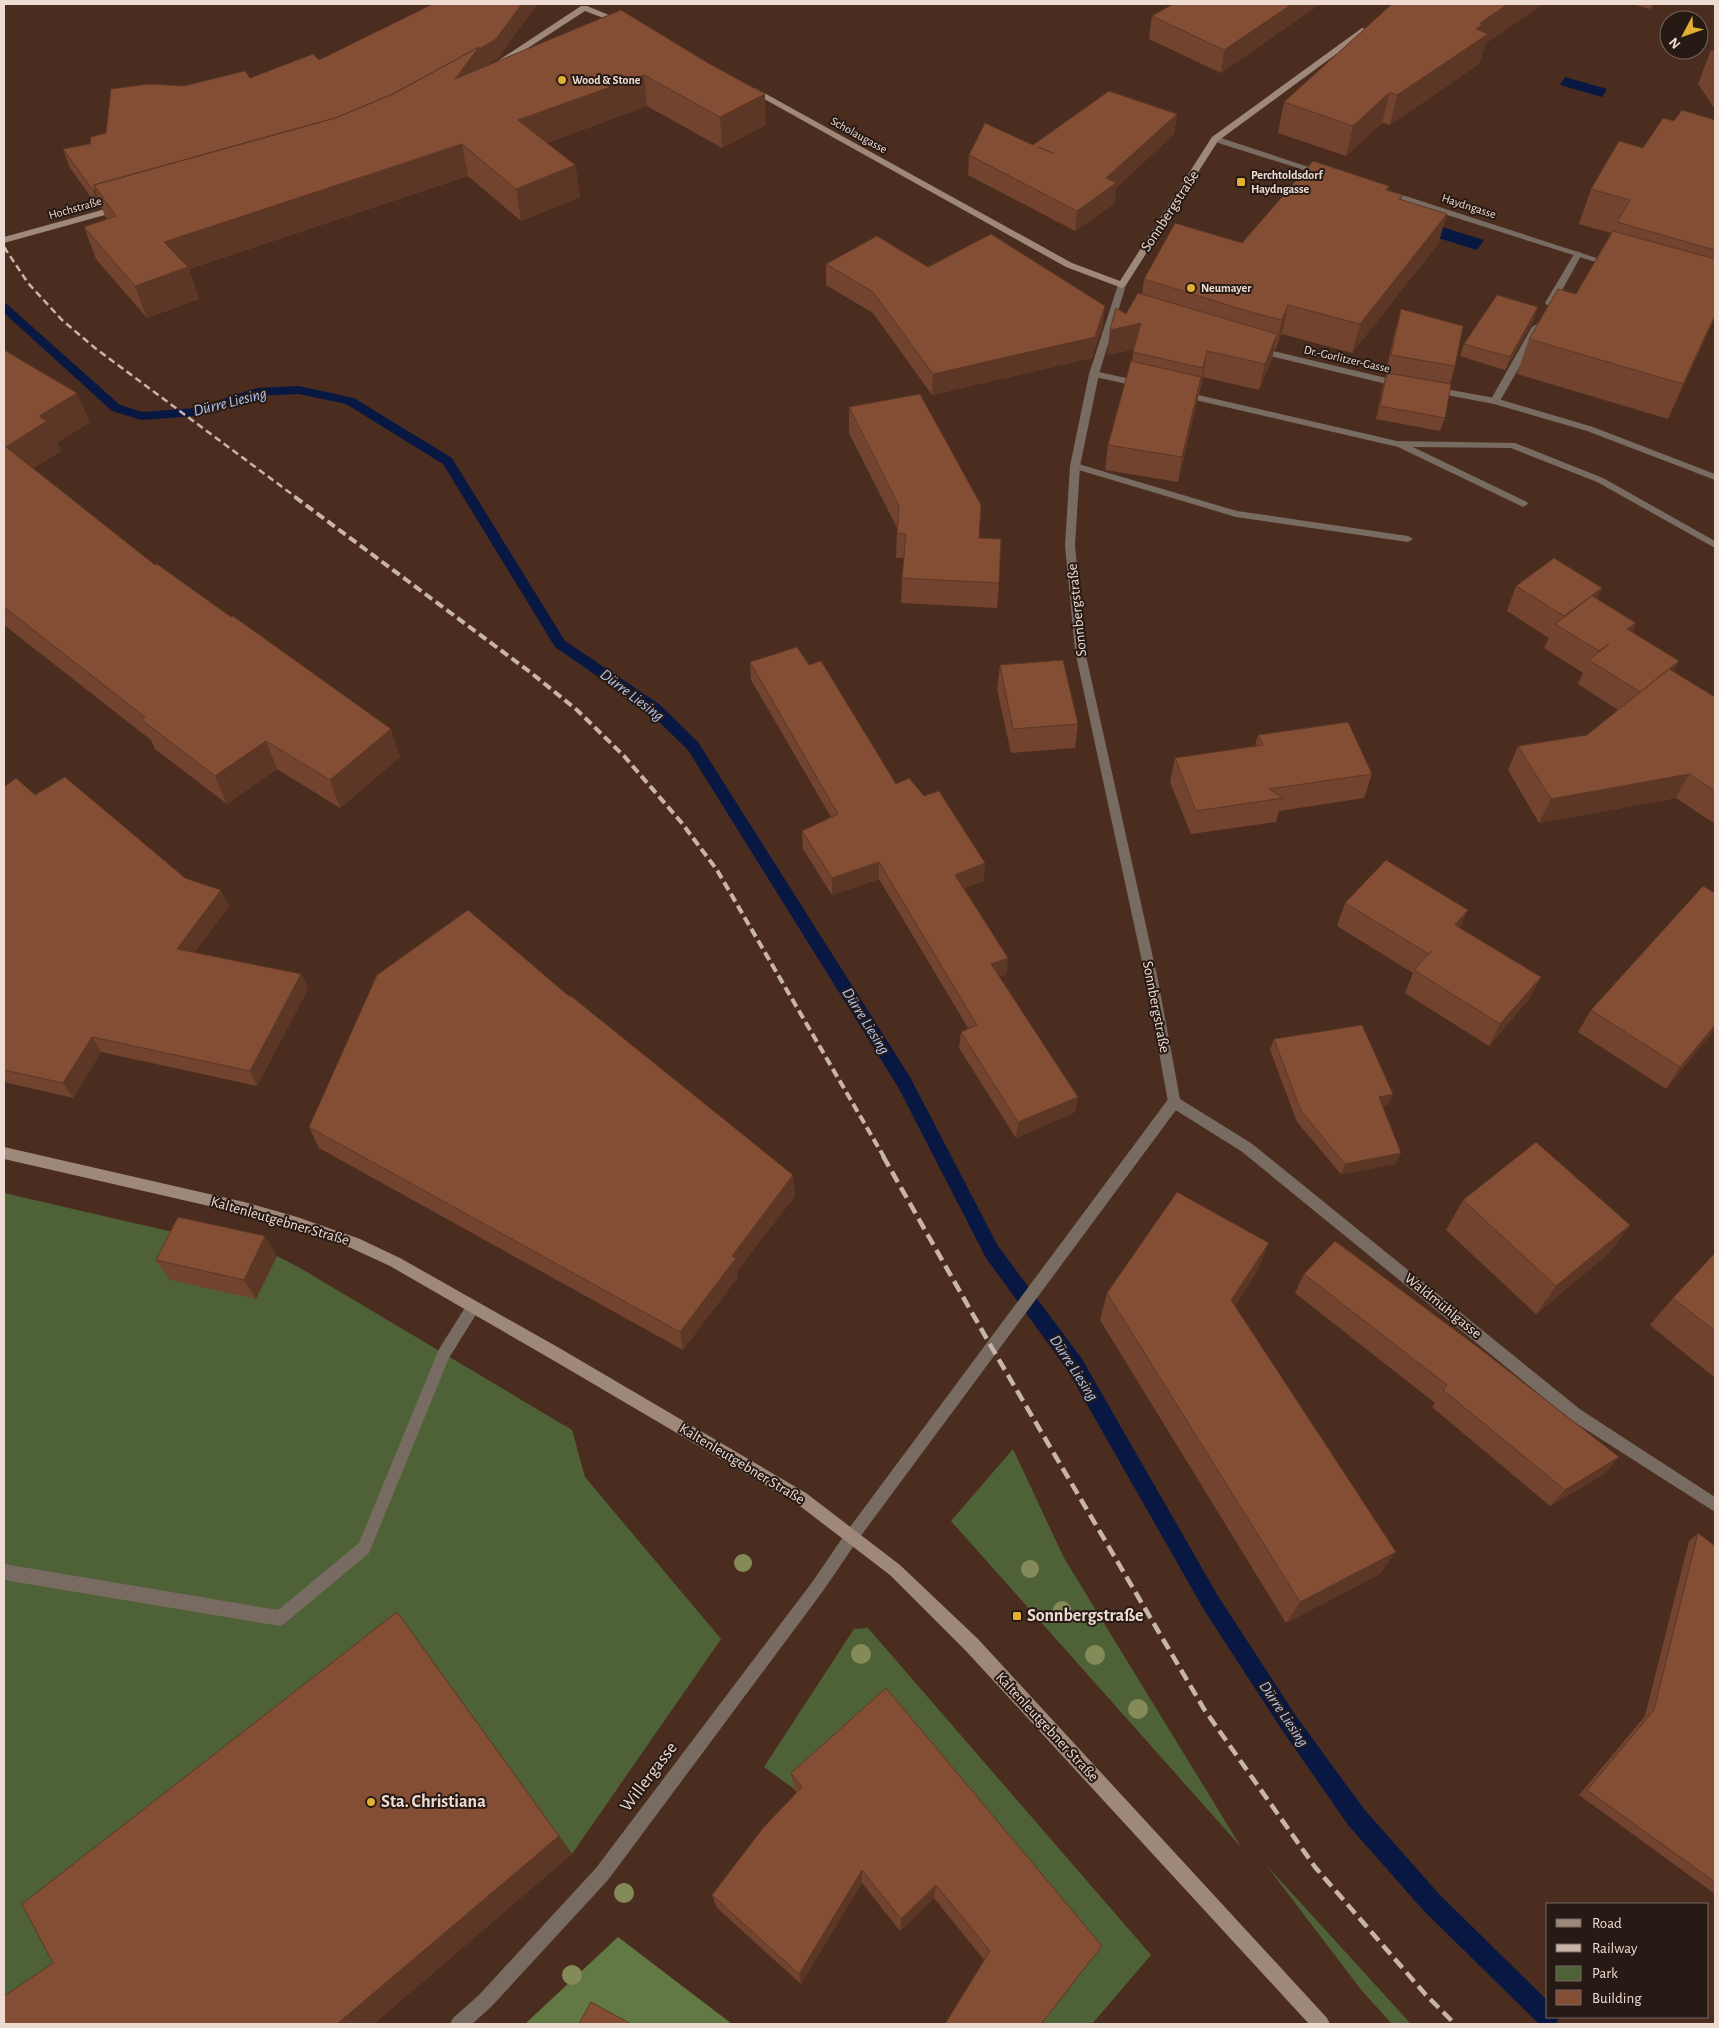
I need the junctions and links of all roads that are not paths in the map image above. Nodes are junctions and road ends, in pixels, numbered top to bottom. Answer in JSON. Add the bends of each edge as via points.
{"nodes":[{"id":1,"x":583,"y":6,"type":"edge"},
{"id":2,"x":630,"y":25,"type":"edge"},
{"id":3,"x":1371,"y":27,"type":"edge"},
{"id":4,"x":484,"y":72,"type":"edge"},
{"id":5,"x":742,"y":85,"type":"edge"},
{"id":6,"x":1215,"y":139,"type":"junction"},
{"id":7,"x":1336,"y":177,"type":"edge"},
{"id":8,"x":1373,"y":189,"type":"edge"},
{"id":9,"x":132,"y":205,"type":"edge"},
{"id":10,"x":4,"y":240,"type":"edge"},
{"id":11,"x":1578,"y":254,"type":"junction"},
{"id":12,"x":1624,"y":267,"type":"edge"},
{"id":13,"x":1122,"y":285,"type":"junction"},
{"id":14,"x":1116,"y":307,"type":"junction"},
{"id":15,"x":1127,"y":310,"type":"edge"},
{"id":16,"x":1244,"y":347,"type":"edge"},
{"id":17,"x":1094,"y":374,"type":"junction"},
{"id":18,"x":1408,"y":385,"type":"edge"},
{"id":19,"x":1151,"y":387,"type":"edge"},
{"id":20,"x":1428,"y":389,"type":"edge"},
{"id":21,"x":1170,"y":391,"type":"edge"},
{"id":22,"x":1495,"y":401,"type":"junction"},
{"id":23,"x":1397,"y":444,"type":"junction"},
{"id":24,"x":1074,"y":466,"type":"junction"},
{"id":25,"x":1715,"y":476,"type":"edge"},
{"id":26,"x":1523,"y":504,"type":"dead end"},
{"id":27,"x":1408,"y":539,"type":"dead end"},
{"id":28,"x":1715,"y":545,"type":"edge"},
{"id":29,"x":1174,"y":1102,"type":"junction"},
{"id":30,"x":4,"y":1153,"type":"edge"},
{"id":31,"x":472,"y":1308,"type":"junction"},
{"id":32,"x":1715,"y":1505,"type":"edge"},
{"id":33,"x":852,"y":1536,"type":"junction"},
{"id":34,"x":4,"y":1572,"type":"edge"},
{"id":35,"x":458,"y":2024,"type":"edge"},
{"id":36,"x":1322,"y":2024,"type":"edge"}],
"edges":[{"from":1,"to":2,"type":"main road"},
{"from":1,"to":4,"type":"main road"},
{"from":3,"to":6,"type":"main road","name":"Sonnbergstraße"},
{"from":5,"to":13,"type":"main road","name":"Scholaugasse","via":[[1069,265]]},
{"from":6,"to":7,"type":"street"},
{"from":6,"to":13,"type":"main road","name":"Sonnbergstraße"},
{"from":8,"to":11,"type":"street","name":"Haydngasse"},
{"from":9,"to":10,"type":"main road","name":"Hochstraße"},
{"from":11,"to":12,"type":"street","name":"Haydngasse"},
{"from":11,"to":22,"type":"street"},
{"from":13,"to":14,"type":"street","name":"Sonnbergstraße"},
{"from":14,"to":15,"type":"street"},
{"from":14,"to":17,"type":"street","name":"Sonnbergstraße"},
{"from":16,"to":18,"type":"street","name":"Dr.-Gorlitzer-Gasse"},
{"from":17,"to":19,"type":"street"},
{"from":17,"to":24,"type":"street","name":"Sonnbergstraße"},
{"from":20,"to":22,"type":"street"},
{"from":21,"to":23,"type":"street"},
{"from":22,"to":25,"type":"street","via":[[1590,430]]},
{"from":23,"to":26,"type":"street"},
{"from":23,"to":28,"type":"street","via":[[1512,445],[1600,480]]},
{"from":24,"to":27,"type":"street","via":[[1236,514]]},
{"from":24,"to":29,"type":"street","name":"Sonnbergstraße","via":[[1070,544],[1080,651],[1152,980]]},
{"from":29,"to":32,"type":"street","name":"Waldmühlgasse","via":[[1246,1147],[1576,1415]]},
{"from":29,"to":33,"type":"street"},
{"from":30,"to":31,"type":"main road","name":"Kaltenleutgebner Straße","via":[[298,1223],[355,1243],[395,1262]]},
{"from":31,"to":33,"type":"main road","name":"Kaltenleutgebner Straße","via":[[755,1470]]},
{"from":31,"to":34,"type":"street","via":[[444,1354],[364,1548],[280,1618]]},
{"from":33,"to":35,"type":"street","name":"Willergasse","via":[[602,1874],[485,2002]]},
{"from":33,"to":36,"type":"main road","name":"Kaltenleutgebner Straße","via":[[895,1570],[972,1645]]}]}
